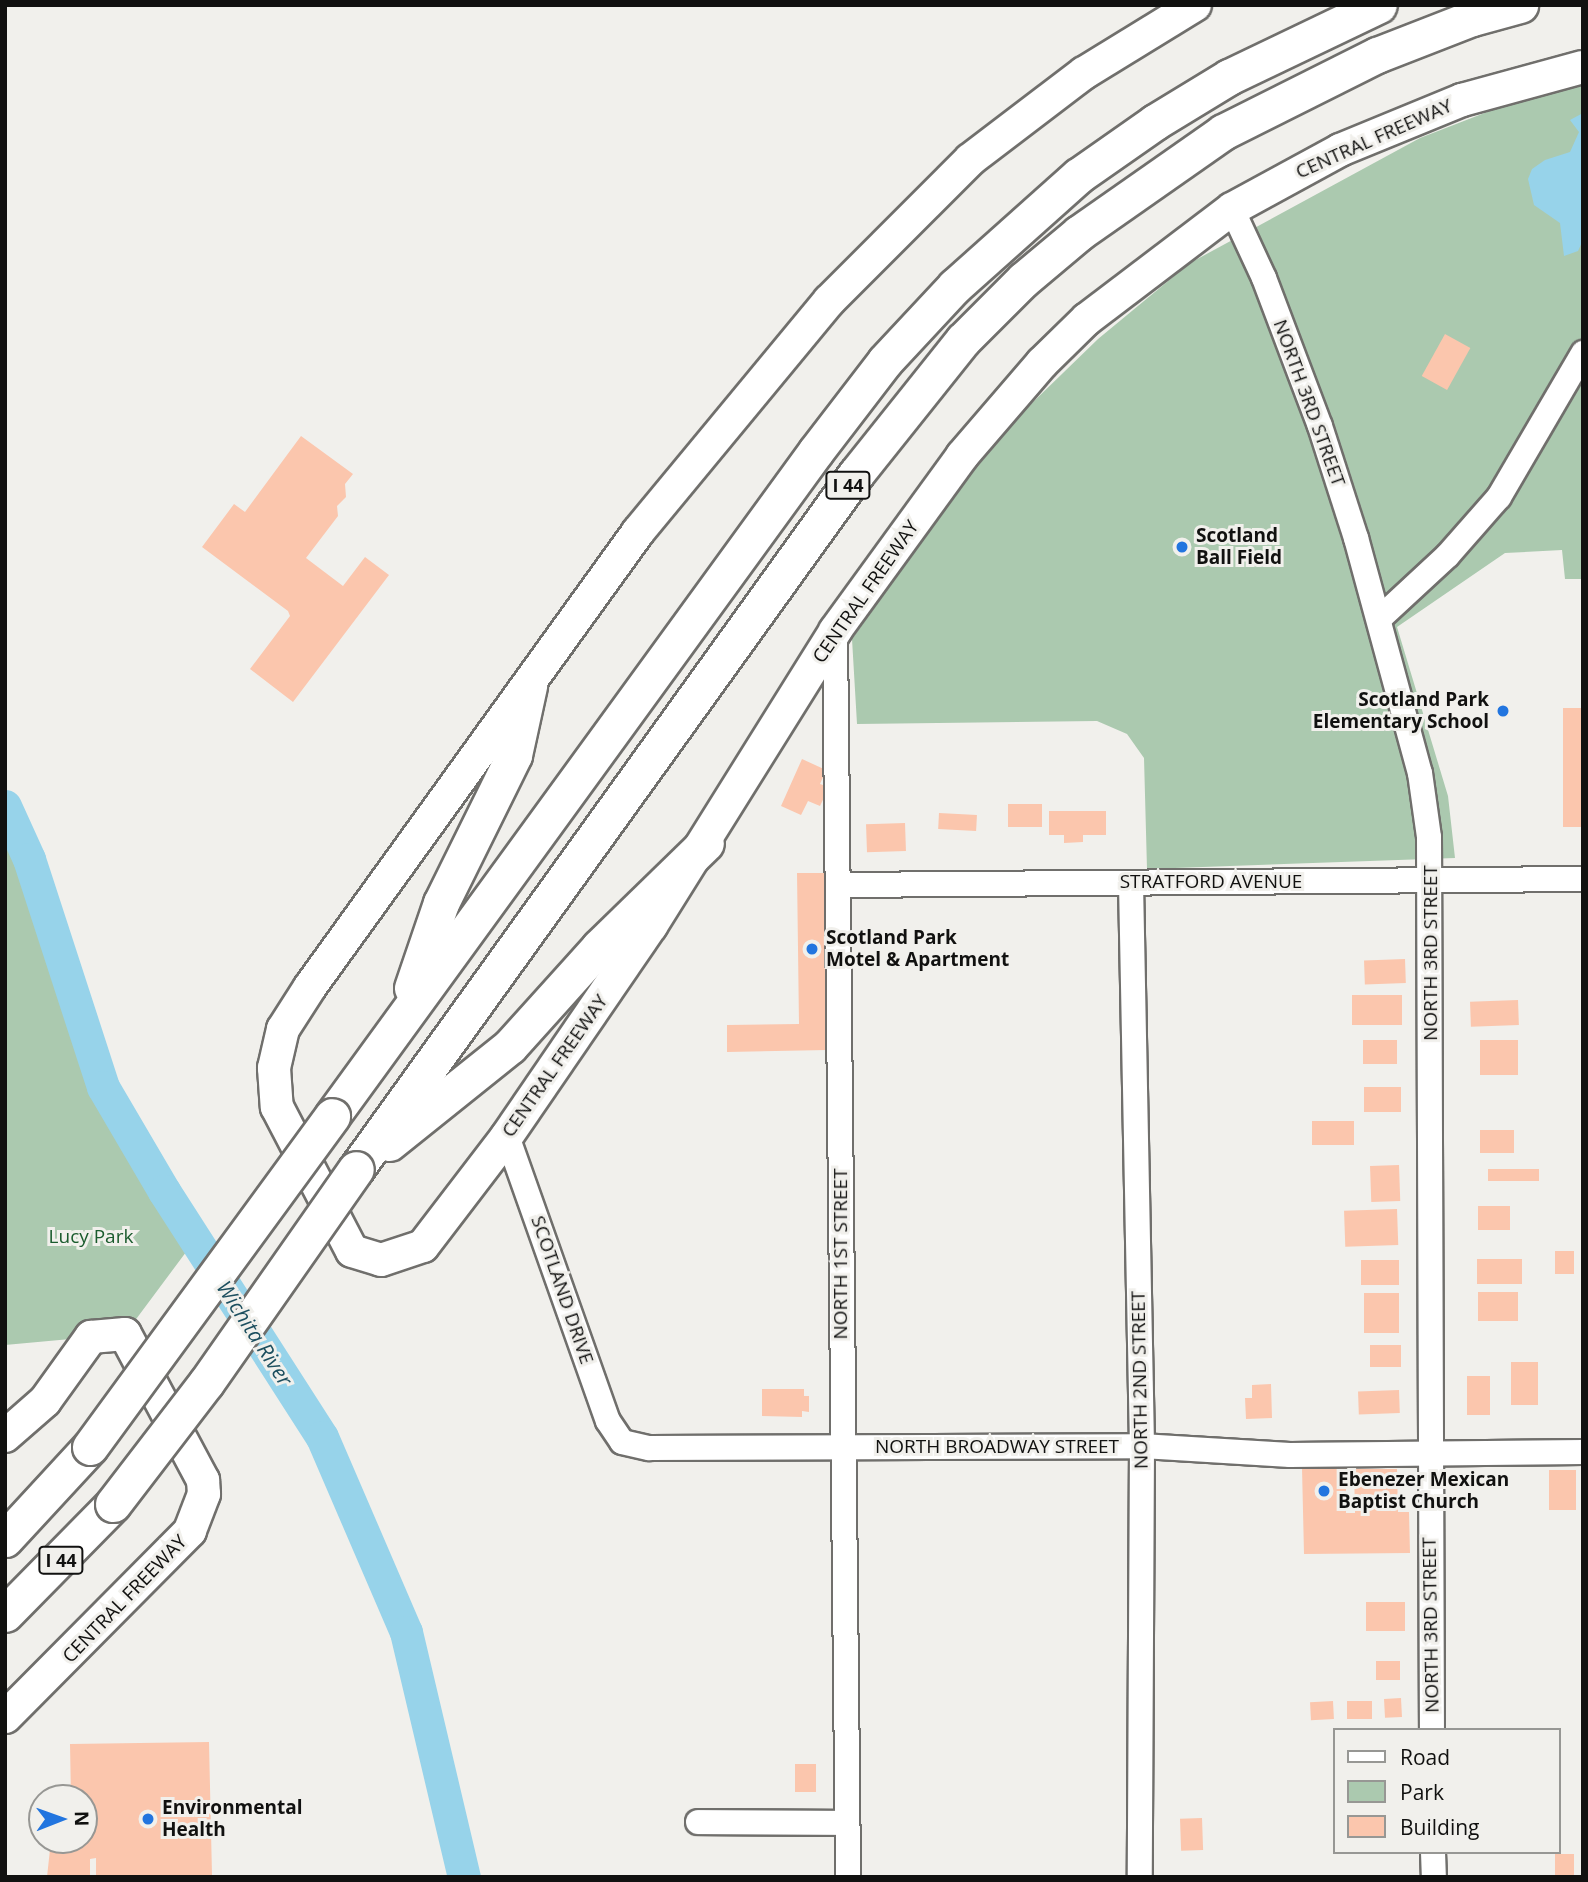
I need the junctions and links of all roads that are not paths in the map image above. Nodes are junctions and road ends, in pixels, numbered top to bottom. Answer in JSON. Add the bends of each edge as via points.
{"nodes":[{"id":1,"x":1195,"y":5,"type":"edge"},
{"id":2,"x":1379,"y":5,"type":"edge"},
{"id":3,"x":1520,"y":5,"type":"edge"},
{"id":4,"x":1583,"y":67,"type":"edge"},
{"id":5,"x":1232,"y":209,"type":"junction"},
{"id":6,"x":1583,"y":353,"type":"edge"},
{"id":7,"x":1379,"y":619,"type":"junction"},
{"id":8,"x":835,"y":632,"type":"junction"},
{"id":9,"x":529,"y":686,"type":"junction"},
{"id":10,"x":706,"y":843,"type":"junction"},
{"id":11,"x":1583,"y":879,"type":"edge"},
{"id":12,"x":1432,"y":881,"type":"junction"},
{"id":13,"x":1131,"y":883,"type":"junction"},
{"id":14,"x":839,"y":885,"type":"junction"},
{"id":15,"x":400,"y":1021,"type":"junction"},
{"id":16,"x":507,"y":1136,"type":"junction"},
{"id":17,"x":356,"y":1169,"type":"junction"},
{"id":18,"x":5,"y":1436,"type":"edge"},
{"id":19,"x":622,"y":1442,"type":"joint"},
{"id":20,"x":1142,"y":1446,"type":"junction"},
{"id":21,"x":842,"y":1447,"type":"junction"},
{"id":22,"x":1583,"y":1452,"type":"edge"},
{"id":23,"x":1430,"y":1454,"type":"junction"},
{"id":24,"x":5,"y":1539,"type":"edge"},
{"id":25,"x":5,"y":1614,"type":"edge"},
{"id":26,"x":5,"y":1717,"type":"edge"},
{"id":27,"x":1432,"y":1728,"type":"edge"},
{"id":28,"x":698,"y":1822,"type":"dead end"},
{"id":29,"x":848,"y":1823,"type":"junction"},
{"id":30,"x":1433,"y":1854,"type":"edge"},
{"id":31,"x":848,"y":1877,"type":"edge"},
{"id":32,"x":1140,"y":1877,"type":"edge"},
{"id":33,"x":1434,"y":1877,"type":"edge"}],
"edges":[{"from":1,"to":9,"type":"main road","name":"CENTRAL FREEWAY","via":[[1084,73],[970,160],[912,214],[829,301],[638,532]]},
{"from":2,"to":15,"type":"highway","number":"I 44","via":[[1229,77],[1155,122],[1078,176],[955,286],[886,361],[816,451]]},
{"from":3,"to":17,"type":"highway","number":"I 44","via":[[1472,18],[1377,55],[1223,132],[1079,233],[1014,289],[930,379],[856,474]]},
{"from":4,"to":5,"type":"main road","name":"CENTRAL FREEWAY","via":[[1462,100],[1340,150]]},
{"from":5,"to":7,"type":"street","name":"NORTH 3RD STREET","via":[[1264,278],[1320,426]]},
{"from":5,"to":8,"type":"main road","name":"CENTRAL FREEWAY","via":[[1087,319],[1042,363],[962,456]]},
{"from":6,"to":7,"type":"street","via":[[1499,497],[1448,555]]},
{"from":7,"to":12,"type":"street","name":"NORTH 3RD STREET","via":[[1420,774]]},
{"from":8,"to":10,"type":"main road","name":"CENTRAL FREEWAY"},
{"from":8,"to":14,"type":"street","name":"NORTH 1ST STREET"},
{"from":9,"to":15,"type":"highway","via":[[514,755],[441,903]]},
{"from":9,"to":16,"type":"main road","name":"CENTRAL FREEWAY","via":[[310,987],[283,1029],[274,1068],[277,1107],[352,1251],[381,1260],[423,1247]]},
{"from":10,"to":16,"type":"main road","name":"CENTRAL FREEWAY"},
{"from":10,"to":17,"type":"highway","via":[[599,947],[510,1046]]},
{"from":11,"to":12,"type":"street","name":"STRATFORD AVENUE"},
{"from":12,"to":13,"type":"street","name":"STRATFORD AVENUE"},
{"from":12,"to":23,"type":"street","name":"NORTH 3RD STREET"},
{"from":13,"to":14,"type":"street","name":"STRATFORD AVENUE"},
{"from":13,"to":20,"type":"street","name":"NORTH 2ND STREET"},
{"from":14,"to":21,"type":"street","name":"NORTH 1ST STREET"},
{"from":15,"to":24,"type":"highway","number":"I 44","bridge":true,"via":[[90,1447]]},
{"from":16,"to":19,"type":"street","name":"SCOTLAND DRIVE","via":[[608,1421]]},
{"from":17,"to":25,"type":"highway","number":"I 44","bridge":true,"via":[[206,1382],[113,1504]]},
{"from":18,"to":26,"type":"main road","name":"CENTRAL FREEWAY","via":[[46,1401],[91,1337],[125,1334],[203,1480],[204,1494],[190,1531]]},
{"from":19,"to":21,"type":"street","name":"NORTH BROADWAY STREET","via":[[649,1448]]},
{"from":20,"to":21,"type":"street","name":"NORTH BROADWAY STREET"},
{"from":20,"to":23,"type":"street","name":"NORTH BROADWAY STREET","via":[[1290,1455]]},
{"from":20,"to":32,"type":"street","name":"NORTH 2ND STREET"},
{"from":21,"to":29,"type":"street","name":"NORTH 1ST STREET"},
{"from":22,"to":23,"type":"street","name":"NORTH BROADWAY STREET"},
{"from":23,"to":27,"type":"street","name":"NORTH 3RD STREET"},
{"from":28,"to":29,"type":"street"},
{"from":29,"to":31,"type":"street","name":"NORTH 1ST STREET"},
{"from":30,"to":33,"type":"street"}]}
